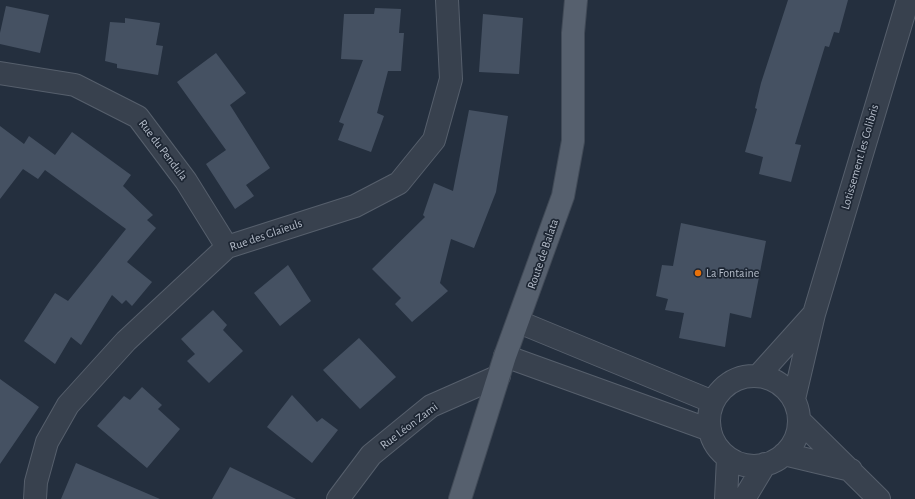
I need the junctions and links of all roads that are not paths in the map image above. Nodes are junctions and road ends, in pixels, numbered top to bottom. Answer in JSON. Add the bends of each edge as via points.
{"nodes":[{"id":1,"x":447,"y":0,"type":"edge"},
{"id":2,"x":576,"y":0,"type":"edge"},
{"id":3,"x":908,"y":0,"type":"edge"},
{"id":4,"x":0,"y":73,"type":"edge"},
{"id":5,"x":227,"y":247,"type":"junction"},
{"id":6,"x":814,"y":314,"type":"junction"},
{"id":7,"x":519,"y":322,"type":"junction"},
{"id":8,"x":502,"y":366,"type":"junction"},
{"id":9,"x":758,"y":376,"type":"junction"},
{"id":10,"x":794,"y":399,"type":"junction"},
{"id":11,"x":713,"y":402,"type":"junction"},
{"id":12,"x":800,"y":420,"type":"junction"},
{"id":13,"x":710,"y":430,"type":"junction"},
{"id":14,"x":784,"y":454,"type":"junction"},
{"id":15,"x":728,"y":458,"type":"junction"},
{"id":16,"x":765,"y":464,"type":"junction"},
{"id":17,"x":851,"y":470,"type":"junction"},
{"id":18,"x":35,"y":499,"type":"edge"},
{"id":19,"x":338,"y":499,"type":"edge"},
{"id":20,"x":460,"y":499,"type":"edge"},
{"id":21,"x":726,"y":499,"type":"edge"},
{"id":22,"x":744,"y":499,"type":"edge"},
{"id":23,"x":879,"y":499,"type":"edge"}],
"edges":[{"from":1,"to":5,"type":"street","name":"Rue des Glaïeuls","via":[[450,79],[434,140],[400,183],[355,206]]},
{"from":2,"to":7,"type":"main road","name":"Route de Balata","via":[[573,33],[573,141],[563,196]]},
{"from":3,"to":6,"type":"street","name":"Lotissement les Colibris"},
{"from":4,"to":5,"type":"street","name":"Rue du Pendula","via":[[75,85],[138,117],[186,181]]},
{"from":5,"to":18,"type":"street","name":"Rue des Glaïeuls","via":[[126,341],[68,405],[47,442],[36,482]]},
{"from":6,"to":9,"type":"street","name":"Lotissement les Colibris"},
{"from":6,"to":10,"type":"street","name":"Lotissement les Colibris"},
{"from":7,"to":8,"type":"main road","name":"Route de Balata"},
{"from":7,"to":11,"type":"street"},
{"from":8,"to":13,"type":"street"},
{"from":8,"to":19,"type":"street","name":"Rue Léon Zami","via":[[431,406],[371,455]]},
{"from":8,"to":20,"type":"main road","name":"Route de Balata"},
{"from":9,"to":10,"type":"street","via":[[773,379],[785,387]]},
{"from":9,"to":11,"type":"street","via":[[744,376],[731,382],[720,390]]},
{"from":10,"to":12,"type":"street"},
{"from":11,"to":13,"type":"street","via":[[709,416]]},
{"from":12,"to":14,"type":"street","via":[[798,432]]},
{"from":12,"to":17,"type":"street"},
{"from":13,"to":15,"type":"street","via":[[713,440]]},
{"from":14,"to":16,"type":"street"},
{"from":14,"to":17,"type":"street"},
{"from":15,"to":16,"type":"street","via":[[752,466]]},
{"from":15,"to":21,"type":"street"},
{"from":16,"to":22,"type":"street"},
{"from":17,"to":23,"type":"street"}]}
